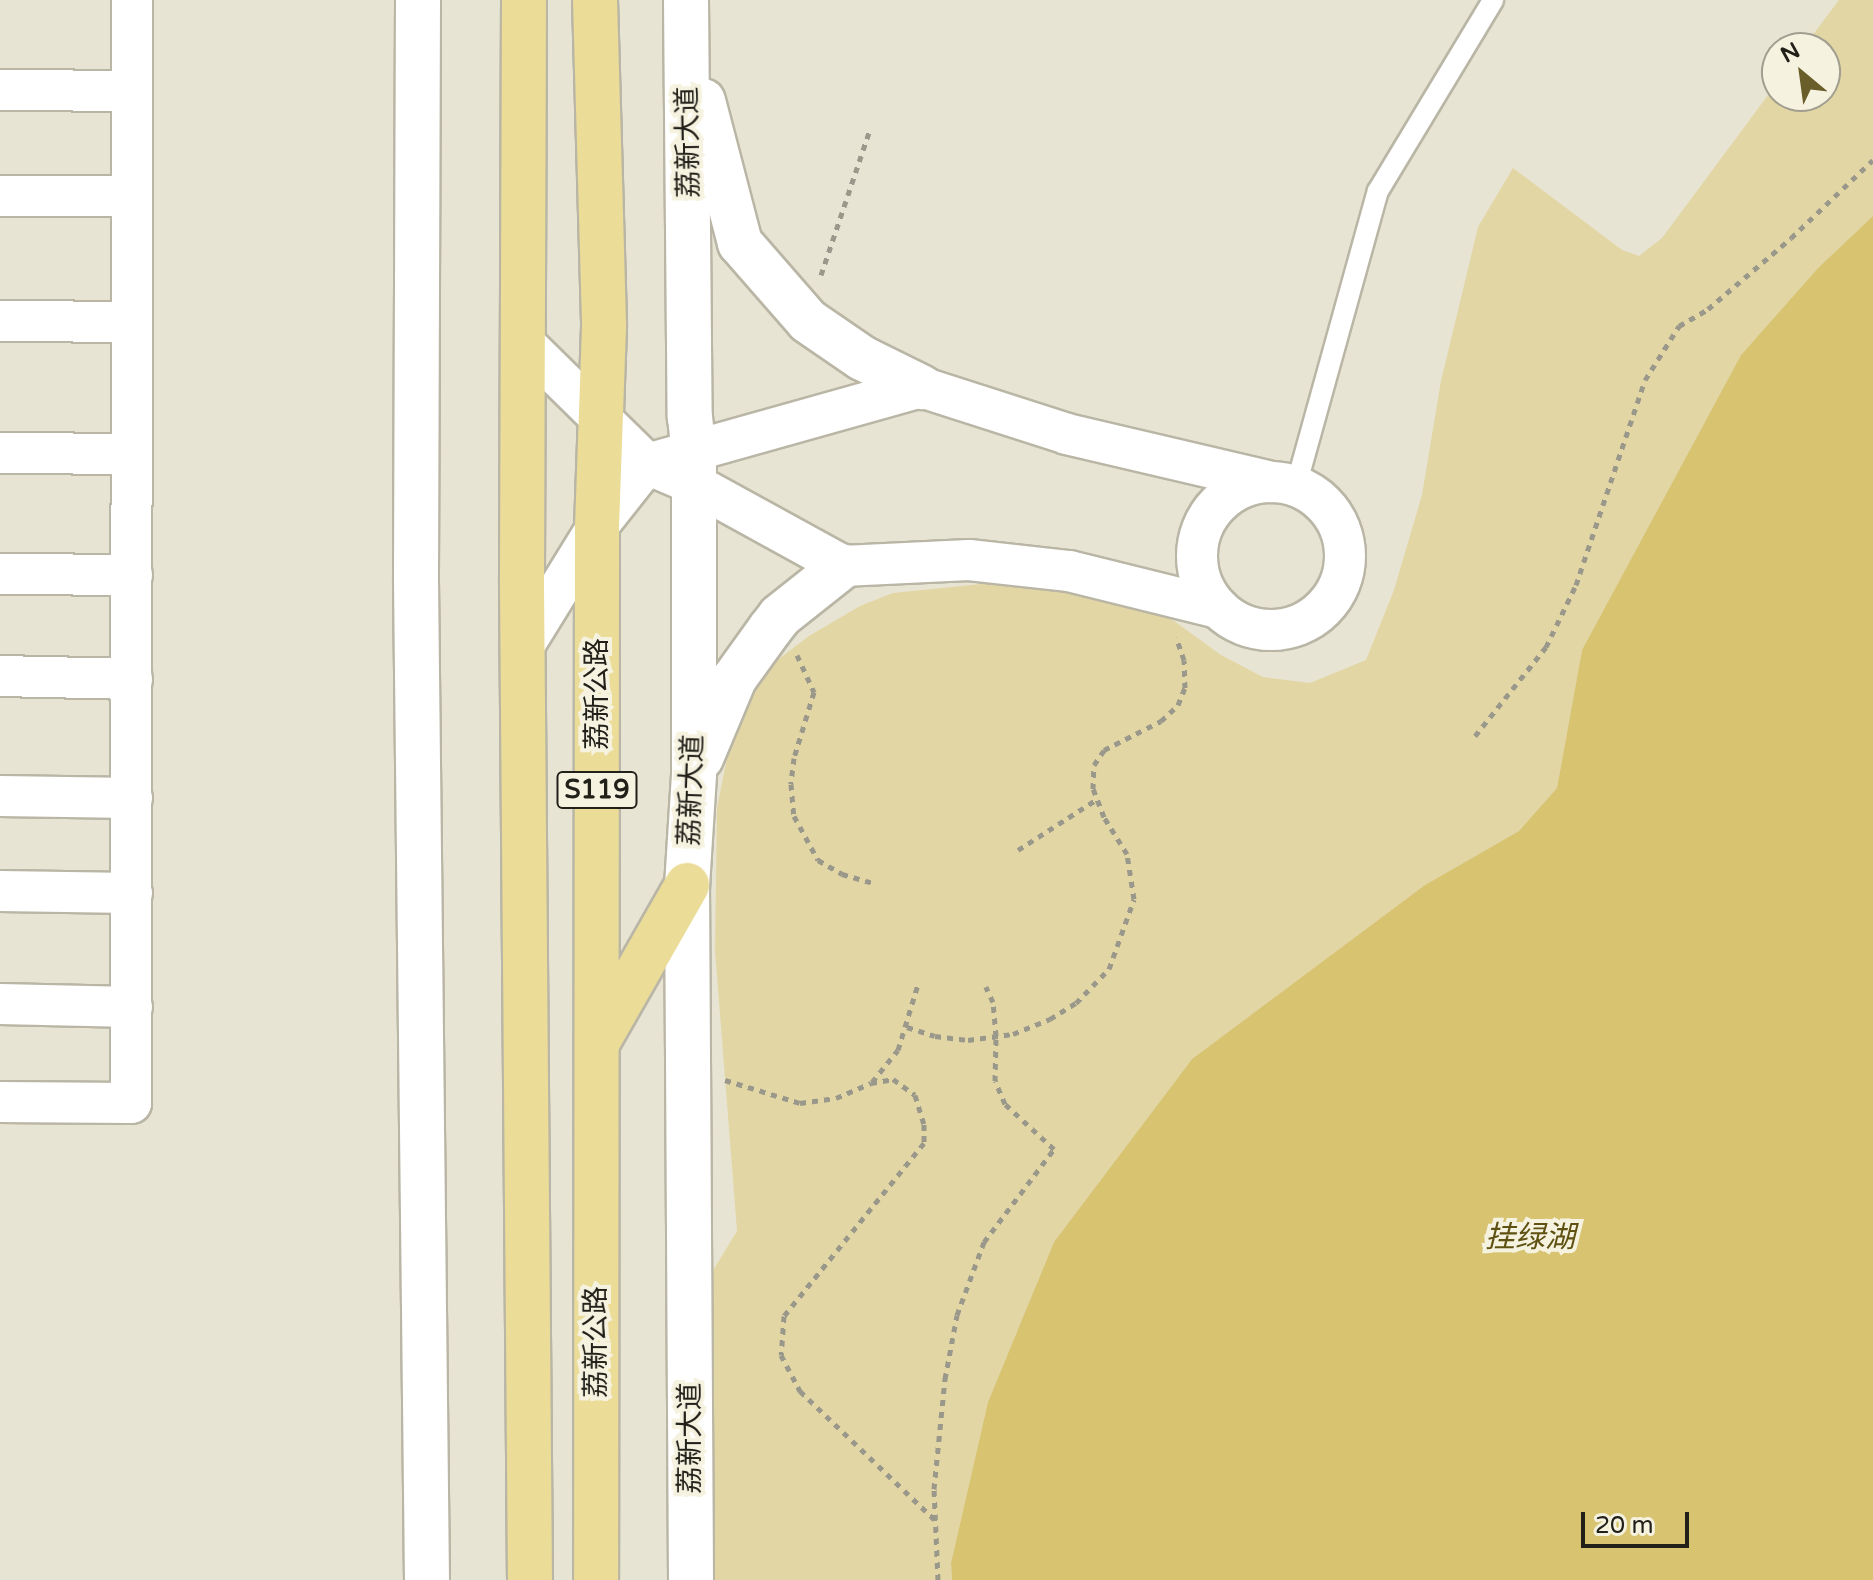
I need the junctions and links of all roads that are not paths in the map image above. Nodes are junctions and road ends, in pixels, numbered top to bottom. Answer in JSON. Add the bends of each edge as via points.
{"nodes":[{"id":1,"x":132,"y":0,"type":"edge"},
{"id":2,"x":418,"y":0,"type":"edge"},
{"id":3,"x":524,"y":0,"type":"edge"},
{"id":4,"x":595,"y":0,"type":"edge"},
{"id":5,"x":1493,"y":0,"type":"edge"},
{"id":6,"x":686,"y":18,"type":"edge"},
{"id":7,"x":0,"y":90,"type":"edge"},
{"id":8,"x":132,"y":91,"type":"junction"},
{"id":9,"x":0,"y":196,"type":"edge"},
{"id":10,"x":132,"y":196,"type":"junction"},
{"id":11,"x":0,"y":321,"type":"edge"},
{"id":12,"x":132,"y":322,"type":"junction"},
{"id":13,"x":524,"y":343,"type":"junction"},
{"id":14,"x":921,"y":387,"type":"junction"},
{"id":15,"x":602,"y":419,"type":"junction"},
{"id":16,"x":0,"y":453,"type":"edge"},
{"id":17,"x":132,"y":454,"type":"junction"},
{"id":18,"x":647,"y":464,"type":"junction"},
{"id":19,"x":694,"y":468,"type":"junction"},
{"id":20,"x":1283,"y":484,"type":"junction"},
{"id":21,"x":597,"y":527,"type":"junction"},
{"id":22,"x":843,"y":566,"type":"junction"},
{"id":23,"x":0,"y":574,"type":"edge"},
{"id":24,"x":132,"y":575,"type":"junction"},
{"id":25,"x":1218,"y":608,"type":"junction"},
{"id":26,"x":523,"y":647,"type":"junction"},
{"id":27,"x":0,"y":676,"type":"edge"},
{"id":28,"x":132,"y":679,"type":"junction"},
{"id":29,"x":694,"y":775,"type":"junction"},
{"id":30,"x":0,"y":796,"type":"edge"},
{"id":31,"x":132,"y":798,"type":"junction"},
{"id":32,"x":687,"y":885,"type":"junction"},
{"id":33,"x":0,"y":891,"type":"edge"},
{"id":34,"x":132,"y":893,"type":"junction"},
{"id":35,"x":0,"y":1004,"type":"edge"},
{"id":36,"x":132,"y":1007,"type":"junction"},
{"id":37,"x":596,"y":1045,"type":"junction"},
{"id":38,"x":0,"y":1102,"type":"edge"},
{"id":39,"x":427,"y":1580,"type":"edge"},
{"id":40,"x":530,"y":1580,"type":"edge"},
{"id":41,"x":596,"y":1580,"type":"edge"},
{"id":42,"x":691,"y":1580,"type":"edge"}],
"edges":[{"from":1,"to":8,"type":"street"},
{"from":2,"to":39,"type":"street","via":[[416,581]]},
{"from":3,"to":13,"type":"main road","number":"S119"},
{"from":4,"to":15,"type":"main road","name":"荔新公路","number":"S119"},
{"from":5,"to":20,"type":"lane","via":[[1378,191]]},
{"from":6,"to":14,"type":"street","via":[[740,243],[808,321],[862,358]]},
{"from":6,"to":19,"type":"street","name":"荔新大道"},
{"from":7,"to":8,"type":"street"},
{"from":8,"to":10,"type":"street"},
{"from":9,"to":10,"type":"street"},
{"from":10,"to":12,"type":"street"},
{"from":11,"to":12,"type":"street"},
{"from":12,"to":17,"type":"street"},
{"from":13,"to":15,"type":"street"},
{"from":13,"to":26,"type":"main road","number":"S119"},
{"from":14,"to":19,"type":"street"},
{"from":14,"to":20,"type":"street","via":[[1067,434]]},
{"from":15,"to":18,"type":"street"},
{"from":15,"to":21,"type":"main road","name":"荔新公路","number":"S119"},
{"from":16,"to":17,"type":"street"},
{"from":17,"to":24,"type":"street"},
{"from":18,"to":19,"type":"street"},
{"from":18,"to":21,"type":"street"},
{"from":19,"to":22,"type":"street"},
{"from":19,"to":29,"type":"street","name":"荔新大道"},
{"from":20,"to":25,"type":"street","via":[[1235,492],[1208,517],[1197,565],[1204,589]]},
{"from":20,"to":25,"type":"street","via":[[1318,497],[1335,516],[1344,539],[1345,565],[1338,588],[1315,615],[1283,629],[1237,622]]},
{"from":21,"to":26,"type":"street"},
{"from":21,"to":37,"type":"main road","name":"荔新公路","number":"S119"},
{"from":22,"to":25,"type":"street","via":[[969,560],[1069,571]]},
{"from":22,"to":29,"type":"street","via":[[780,616],[734,679]]},
{"from":23,"to":24,"type":"street"},
{"from":24,"to":28,"type":"street"},
{"from":26,"to":40,"type":"main road","number":"S119"},
{"from":27,"to":28,"type":"street"},
{"from":28,"to":31,"type":"street"},
{"from":29,"to":32,"type":"street","name":"荔新大道"},
{"from":30,"to":31,"type":"street"},
{"from":31,"to":34,"type":"street"},
{"from":32,"to":37,"type":"main road"},
{"from":32,"to":42,"type":"street","name":"荔新大道"},
{"from":33,"to":34,"type":"street"},
{"from":34,"to":36,"type":"street"},
{"from":35,"to":36,"type":"street"},
{"from":36,"to":38,"type":"street","via":[[131,1103]]},
{"from":37,"to":41,"type":"main road","name":"荔新公路","number":"S119"}]}
